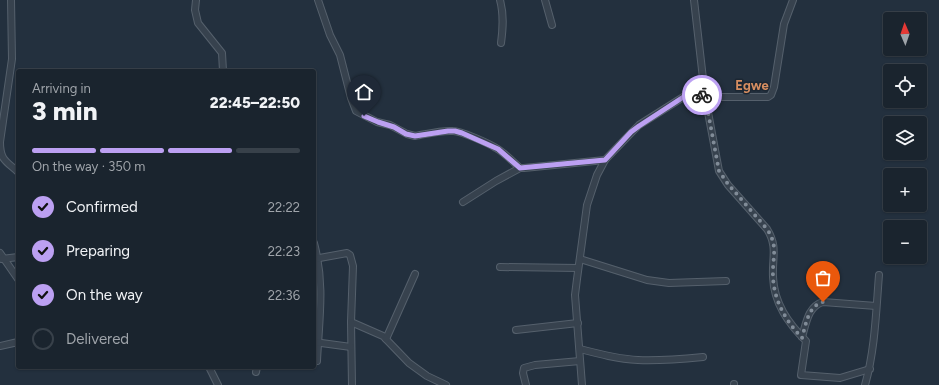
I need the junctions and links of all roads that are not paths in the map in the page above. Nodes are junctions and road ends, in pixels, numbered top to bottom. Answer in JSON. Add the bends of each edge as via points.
{"nodes":[{"id":1,"x":11,"y":0,"type":"edge"},
{"id":2,"x":196,"y":0,"type":"edge"},
{"id":3,"x":318,"y":0,"type":"edge"},
{"id":4,"x":500,"y":0,"type":"edge"},
{"id":5,"x":544,"y":0,"type":"edge"},
{"id":6,"x":694,"y":0,"type":"edge"},
{"id":7,"x":793,"y":0,"type":"edge"},
{"id":8,"x":552,"y":26,"type":"dead end"},
{"id":9,"x":501,"y":43,"type":"dead end"},
{"id":10,"x":223,"y":69,"type":"edge"},
{"id":11,"x":705,"y":96,"type":"junction"},
{"id":12,"x":1,"y":159,"type":"edge"},
{"id":13,"x":605,"y":160,"type":"junction"},
{"id":14,"x":520,"y":168,"type":"junction"},
{"id":15,"x":16,"y":170,"type":"edge"},
{"id":16,"x":463,"y":202,"type":"dead end"},
{"id":17,"x":1,"y":257,"type":"edge"},
{"id":18,"x":16,"y":257,"type":"edge"},
{"id":19,"x":316,"y":258,"type":"edge"},
{"id":20,"x":580,"y":259,"type":"junction"},
{"id":21,"x":500,"y":267,"type":"dead end"},
{"id":22,"x":578,"y":268,"type":"junction"},
{"id":23,"x":415,"y":274,"type":"dead end"},
{"id":24,"x":879,"y":275,"type":"dead end"},
{"id":25,"x":16,"y":276,"type":"edge"},
{"id":26,"x":726,"y":281,"type":"dead end"},
{"id":27,"x":876,"y":306,"type":"junction"},
{"id":28,"x":351,"y":322,"type":"junction"},
{"id":29,"x":578,"y":323,"type":"junction"},
{"id":30,"x":516,"y":330,"type":"dead end"},
{"id":31,"x":802,"y":338,"type":"junction"},
{"id":32,"x":386,"y":339,"type":"junction"},
{"id":33,"x":16,"y":342,"type":"edge"},
{"id":34,"x":316,"y":342,"type":"edge"},
{"id":35,"x":0,"y":346,"type":"edge"},
{"id":36,"x":351,"y":347,"type":"junction"},
{"id":37,"x":580,"y":349,"type":"junction"},
{"id":38,"x":704,"y":357,"type":"dead end"},
{"id":39,"x":317,"y":361,"type":"dead end"},
{"id":40,"x":580,"y":361,"type":"junction"},
{"id":41,"x":210,"y":369,"type":"edge"},
{"id":42,"x":870,"y":369,"type":"junction"},
{"id":43,"x":218,"y":385,"type":"edge"},
{"id":44,"x":352,"y":385,"type":"edge"},
{"id":45,"x":446,"y":385,"type":"edge"},
{"id":46,"x":526,"y":385,"type":"edge"},
{"id":47,"x":581,"y":385,"type":"edge"},
{"id":48,"x":865,"y":385,"type":"edge"}],
"edges":[{"from":1,"to":12,"type":"street","via":[[12,59],[0,142]]},
{"from":2,"to":10,"type":"street","via":[[198,23],[222,53]]},
{"from":3,"to":14,"type":"street","via":[[340,55],[356,111],[411,136],[448,131],[462,133],[498,149]]},
{"from":4,"to":9,"type":"street","via":[[503,21]]},
{"from":5,"to":8,"type":"street"},
{"from":6,"to":11,"type":"street"},
{"from":7,"to":11,"type":"street","via":[[784,24],[771,95]]},
{"from":11,"to":13,"type":"street","via":[[696,93],[680,98],[631,132]]},
{"from":11,"to":31,"type":"street","via":[[719,171],[772,236],[774,289],[777,300],[784,315]]},
{"from":12,"to":15,"type":"street"},
{"from":13,"to":14,"type":"street"},
{"from":13,"to":20,"type":"street","via":[[586,205]]},
{"from":14,"to":16,"type":"street"},
{"from":17,"to":18,"type":"street"},
{"from":17,"to":25,"type":"street"},
{"from":19,"to":28,"type":"street","via":[[347,253],[352,257]]},
{"from":19,"to":34,"type":"street","via":[[321,296]]},
{"from":20,"to":22,"type":"street"},
{"from":20,"to":26,"type":"street","via":[[647,280]]},
{"from":21,"to":22,"type":"street"},
{"from":22,"to":29,"type":"street","via":[[575,295]]},
{"from":23,"to":32,"type":"street"},
{"from":24,"to":27,"type":"street"},
{"from":27,"to":31,"type":"street","via":[[823,302],[817,304],[811,310]]},
{"from":27,"to":42,"type":"street"},
{"from":28,"to":32,"type":"street"},
{"from":28,"to":36,"type":"street"},
{"from":29,"to":30,"type":"street"},
{"from":29,"to":37,"type":"street"},
{"from":31,"to":42,"type":"street","via":[[806,341],[806,346],[800,375],[840,378]]},
{"from":32,"to":45,"type":"street","via":[[409,363]]},
{"from":33,"to":35,"type":"street"},
{"from":34,"to":36,"type":"street"},
{"from":34,"to":39,"type":"street"},
{"from":36,"to":44,"type":"street"},
{"from":37,"to":38,"type":"street","via":[[637,360]]},
{"from":37,"to":40,"type":"street"},
{"from":40,"to":46,"type":"street","via":[[524,368]]},
{"from":40,"to":47,"type":"street"},
{"from":41,"to":43,"type":"street"},
{"from":42,"to":48,"type":"street"}]}
